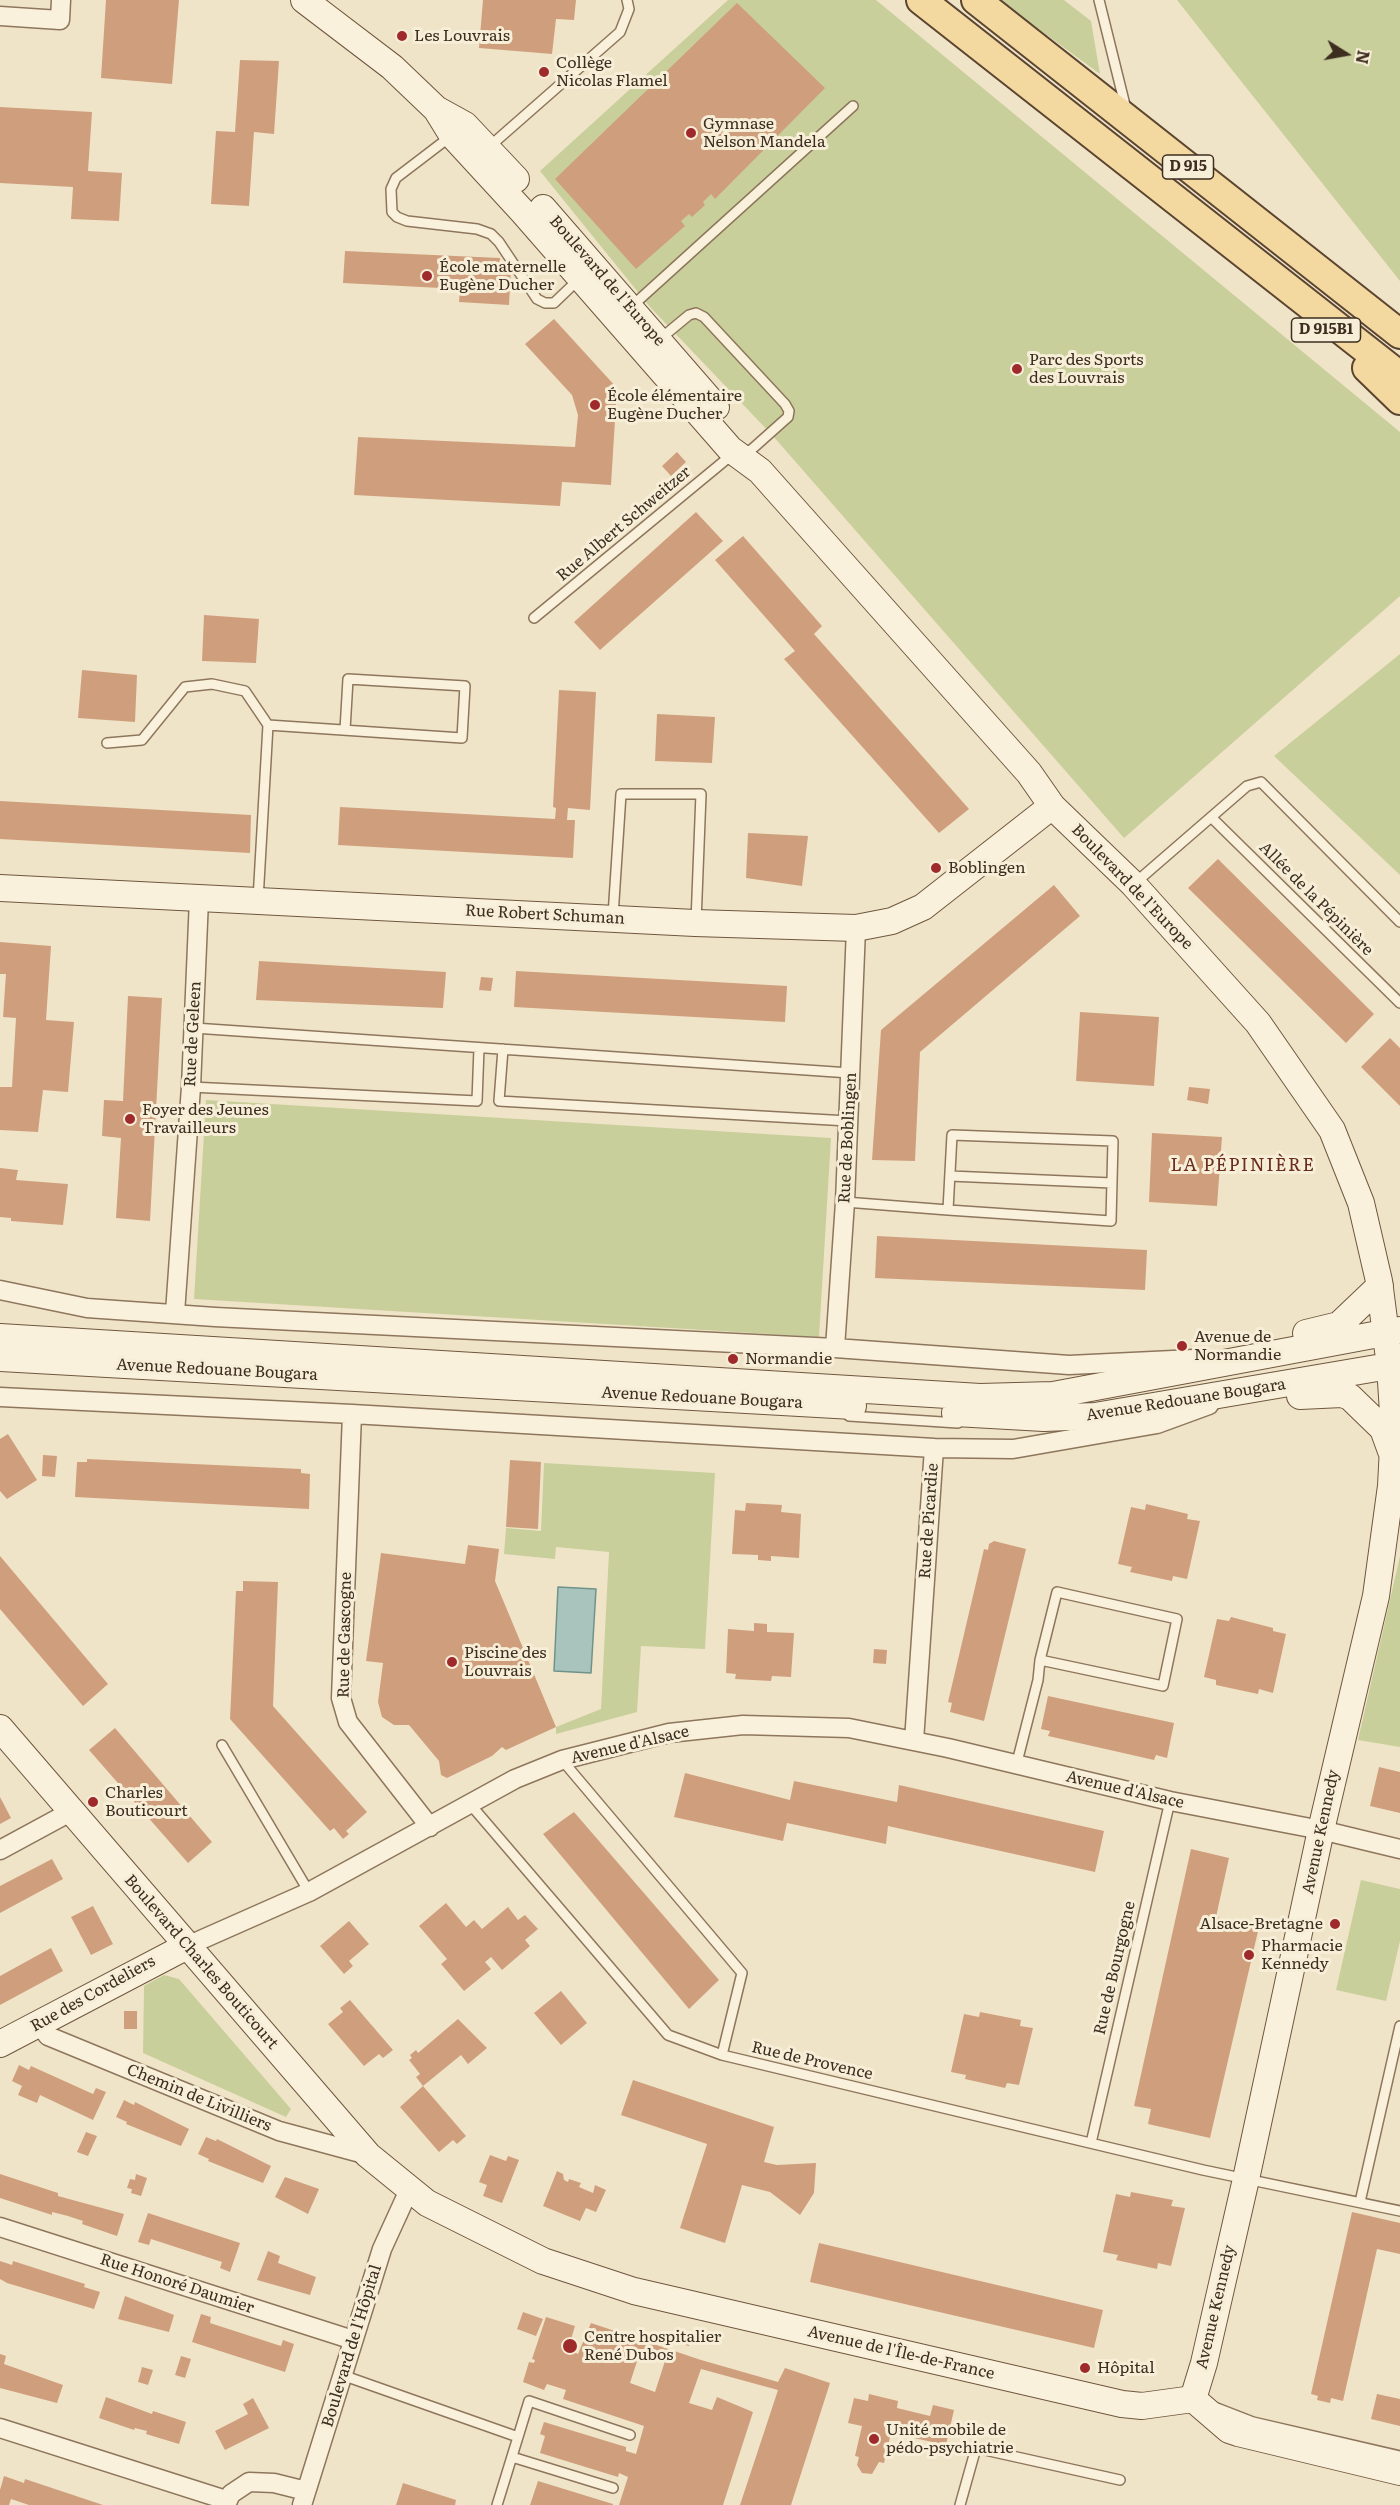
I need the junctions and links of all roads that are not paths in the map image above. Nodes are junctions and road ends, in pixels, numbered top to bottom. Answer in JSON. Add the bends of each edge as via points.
{"nodes":[{"id":1,"x":61,"y":0,"type":"edge"},
{"id":2,"x":304,"y":0,"type":"edge"},
{"id":3,"x":627,"y":0,"type":"edge"},
{"id":4,"x":921,"y":0,"type":"edge"},
{"id":5,"x":976,"y":0,"type":"edge"},
{"id":6,"x":1099,"y":0,"type":"edge"},
{"id":7,"x":0,"y":16,"type":"edge"},
{"id":8,"x":853,"y":106,"type":"dead end"},
{"id":9,"x":1129,"y":120,"type":"junction"},
{"id":10,"x":458,"y":130,"type":"junction"},
{"id":11,"x":482,"y":155,"type":"junction"},
{"id":12,"x":1251,"y":260,"type":"junction"},
{"id":13,"x":581,"y":278,"type":"junction"},
{"id":14,"x":631,"y":307,"type":"junction"},
{"id":15,"x":1400,"y":334,"type":"edge"},
{"id":16,"x":652,"y":346,"type":"junction"},
{"id":17,"x":1400,"y":376,"type":"edge"},
{"id":18,"x":1400,"y":400,"type":"edge"},
{"id":19,"x":748,"y":458,"type":"junction"},
{"id":20,"x":534,"y":618,"type":"dead end"},
{"id":21,"x":268,"y":725,"type":"junction"},
{"id":22,"x":345,"y":730,"type":"junction"},
{"id":23,"x":107,"y":743,"type":"dead end"},
{"id":24,"x":1052,"y":806,"type":"junction"},
{"id":25,"x":1211,"y":817,"type":"junction"},
{"id":26,"x":1133,"y":884,"type":"junction"},
{"id":27,"x":0,"y":888,"type":"edge"},
{"id":28,"x":199,"y":899,"type":"junction"},
{"id":29,"x":258,"y":900,"type":"junction"},
{"id":30,"x":613,"y":919,"type":"junction"},
{"id":31,"x":1400,"y":922,"type":"edge"},
{"id":32,"x":695,"y":923,"type":"junction"},
{"id":33,"x":856,"y":928,"type":"junction"},
{"id":34,"x":1400,"y":1003,"type":"edge"},
{"id":35,"x":194,"y":1028,"type":"junction"},
{"id":36,"x":479,"y":1048,"type":"junction"},
{"id":37,"x":503,"y":1049,"type":"junction"},
{"id":38,"x":850,"y":1073,"type":"junction"},
{"id":39,"x":191,"y":1087,"type":"junction"},
{"id":40,"x":848,"y":1121,"type":"junction"},
{"id":41,"x":950,"y":1176,"type":"junction"},
{"id":42,"x":1112,"y":1183,"type":"junction"},
{"id":43,"x":845,"y":1202,"type":"junction"},
{"id":44,"x":948,"y":1210,"type":"junction"},
{"id":45,"x":0,"y":1290,"type":"edge"},
{"id":46,"x":1390,"y":1292,"type":"edge"},
{"id":47,"x":175,"y":1313,"type":"junction"},
{"id":48,"x":1393,"y":1331,"type":"edge"},
{"id":49,"x":0,"y":1337,"type":"edge"},
{"id":50,"x":835,"y":1348,"type":"junction"},
{"id":51,"x":210,"y":1350,"type":"junction"},
{"id":52,"x":0,"y":1359,"type":"edge"},
{"id":53,"x":1250,"y":1360,"type":"junction"},
{"id":54,"x":1397,"y":1363,"type":"edge"},
{"id":55,"x":644,"y":1366,"type":"dead end"},
{"id":56,"x":976,"y":1385,"type":"dead end"},
{"id":57,"x":1253,"y":1389,"type":"junction"},
{"id":58,"x":1053,"y":1395,"type":"junction"},
{"id":59,"x":0,"y":1397,"type":"edge"},
{"id":60,"x":1195,"y":1398,"type":"junction"},
{"id":61,"x":352,"y":1414,"type":"junction"},
{"id":62,"x":934,"y":1448,"type":"junction"},
{"id":63,"x":1396,"y":1453,"type":"edge"},
{"id":64,"x":1040,"y":1660,"type":"junction"},
{"id":65,"x":0,"y":1728,"type":"edge"},
{"id":66,"x":914,"y":1741,"type":"junction"},
{"id":67,"x":222,"y":1745,"type":"dead end"},
{"id":68,"x":562,"y":1760,"type":"junction"},
{"id":69,"x":1016,"y":1766,"type":"junction"},
{"id":70,"x":1170,"y":1801,"type":"junction"},
{"id":71,"x":470,"y":1804,"type":"junction"},
{"id":72,"x":72,"y":1811,"type":"junction"},
{"id":73,"x":429,"y":1827,"type":"junction"},
{"id":74,"x":1321,"y":1830,"type":"junction"},
{"id":75,"x":1400,"y":1849,"type":"edge"},
{"id":76,"x":0,"y":1850,"type":"edge"},
{"id":77,"x":309,"y":1892,"type":"junction"},
{"id":78,"x":187,"y":1946,"type":"junction"},
{"id":79,"x":39,"y":2024,"type":"junction"},
{"id":80,"x":1400,"y":2026,"type":"edge"},
{"id":81,"x":0,"y":2044,"type":"edge"},
{"id":82,"x":722,"y":2055,"type":"junction"},
{"id":83,"x":1091,"y":2143,"type":"junction"},
{"id":84,"x":368,"y":2155,"type":"junction"},
{"id":85,"x":1246,"y":2179,"type":"junction"},
{"id":86,"x":409,"y":2190,"type":"junction"},
{"id":87,"x":1360,"y":2202,"type":"junction"},
{"id":88,"x":1400,"y":2211,"type":"edge"},
{"id":89,"x":0,"y":2227,"type":"edge"},
{"id":90,"x":353,"y":2340,"type":"junction"},
{"id":91,"x":342,"y":2375,"type":"junction"},
{"id":92,"x":1193,"y":2399,"type":"junction"},
{"id":93,"x":0,"y":2428,"type":"edge"},
{"id":94,"x":630,"y":2435,"type":"dead end"},
{"id":95,"x":518,"y":2437,"type":"junction"},
{"id":96,"x":1400,"y":2456,"type":"edge"},
{"id":97,"x":512,"y":2457,"type":"junction"},
{"id":98,"x":1400,"y":2472,"type":"edge"},
{"id":99,"x":1120,"y":2480,"type":"dead end"},
{"id":100,"x":613,"y":2488,"type":"dead end"},
{"id":101,"x":304,"y":2498,"type":"edge"},
{"id":102,"x":226,"y":2503,"type":"edge"},
{"id":103,"x":497,"y":2505,"type":"edge"},
{"id":104,"x":960,"y":2505,"type":"edge"}],
"edges":[{"from":1,"to":7,"type":"street","via":[[60,20]]},
{"from":2,"to":10,"type":"street","name":"Boulevard de l'Europe","via":[[392,67]]},
{"from":3,"to":11,"type":"lane","via":[[629,9],[620,32]]},
{"from":4,"to":12,"type":"main road","number":"D 915"},
{"from":5,"to":9,"type":"main road","number":"D 915"},
{"from":6,"to":9,"type":"lane"},
{"from":8,"to":14,"type":"lane"},
{"from":9,"to":15,"type":"main road","number":"D 915"},
{"from":10,"to":11,"type":"street","name":"Boulevard de l'Europe"},
{"from":10,"to":13,"type":"lane","via":[[396,178],[391,189],[392,212],[407,221],[491,234],[537,299],[545,303],[555,303]]},
{"from":11,"to":13,"type":"street","name":"Boulevard de l'Europe"},
{"from":11,"to":14,"type":"street","name":"Boulevard de l'Europe"},
{"from":12,"to":17,"type":"main road","number":"D 915"},
{"from":12,"to":18,"type":"main road","number":"D 915B1"},
{"from":13,"to":16,"type":"street","name":"Boulevard de l'Europe"},
{"from":14,"to":16,"type":"street","name":"Boulevard de l'Europe"},
{"from":16,"to":19,"type":"street","name":"Boulevard de l'Europe"},
{"from":16,"to":19,"type":"lane","name":"Rue Albert Schweitzer","via":[[696,313],[785,404],[788,417]]},
{"from":19,"to":20,"type":"lane","name":"Rue Albert Schweitzer"},
{"from":19,"to":24,"type":"street","name":"Boulevard de l'Europe","via":[[1029,773]]},
{"from":21,"to":22,"type":"lane"},
{"from":21,"to":23,"type":"lane","via":[[245,691],[212,684],[185,687],[142,740]]},
{"from":21,"to":29,"type":"lane"},
{"from":22,"to":22,"type":"lane","via":[[462,738],[465,686],[348,679]]},
{"from":24,"to":26,"type":"street","name":"Boulevard de l'Europe"},
{"from":24,"to":33,"type":"street","name":"Rue Robert Schuman","via":[[923,907],[892,921]]},
{"from":25,"to":26,"type":"lane"},
{"from":25,"to":31,"type":"lane","via":[[1247,786],[1262,782]]},
{"from":25,"to":34,"type":"lane","name":"Allée de la Pépinière"},
{"from":26,"to":46,"type":"street","name":"Boulevard de l'Europe","via":[[1258,1023],[1332,1130]]},
{"from":27,"to":28,"type":"street","name":"Rue Robert Schuman"},
{"from":28,"to":29,"type":"street","name":"Rue Robert Schuman"},
{"from":28,"to":35,"type":"street","name":"Rue de Geleen"},
{"from":29,"to":30,"type":"street","name":"Rue Robert Schuman"},
{"from":30,"to":32,"type":"street","name":"Rue Robert Schuman"},
{"from":30,"to":32,"type":"lane","via":[[621,794],[701,794]]},
{"from":32,"to":33,"type":"street","name":"Rue Robert Schuman"},
{"from":33,"to":38,"type":"street","name":"Rue de Boblingen"},
{"from":35,"to":36,"type":"lane"},
{"from":35,"to":39,"type":"street","name":"Rue de Geleen"},
{"from":36,"to":37,"type":"lane"},
{"from":36,"to":39,"type":"lane","via":[[477,1101]]},
{"from":37,"to":38,"type":"lane"},
{"from":37,"to":40,"type":"lane","via":[[499,1101]]},
{"from":38,"to":40,"type":"street","name":"Rue de Boblingen"},
{"from":39,"to":47,"type":"street","name":"Rue de Geleen"},
{"from":40,"to":43,"type":"street","name":"Rue de Boblingen"},
{"from":41,"to":42,"type":"lane"},
{"from":41,"to":42,"type":"lane","via":[[952,1134],[1113,1141]]},
{"from":41,"to":44,"type":"lane"},
{"from":42,"to":44,"type":"lane","via":[[1111,1221]]},
{"from":43,"to":44,"type":"lane"},
{"from":43,"to":50,"type":"street","name":"Rue de Boblingen"},
{"from":45,"to":47,"type":"street","name":"Avenue Redouane Bougara","via":[[87,1308]]},
{"from":46,"to":48,"type":"street","name":"Boulevard de l'Europe"},
{"from":46,"to":53,"type":"street","via":[[1339,1325],[1276,1341]]},
{"from":47,"to":50,"type":"street","name":"Avenue Redouane Bougara"},
{"from":48,"to":53,"type":"street","name":"Avenue Redouane Bougara"},
{"from":48,"to":54,"type":"street","name":"Boulevard de l'Europe"},
{"from":48,"to":60,"type":"street","via":[[1345,1358],[1259,1377]]},
{"from":49,"to":51,"type":"street","name":"Avenue Redouane Bougara"},
{"from":50,"to":53,"type":"street","name":"Avenue Redouane Bougara","via":[[1070,1365]]},
{"from":51,"to":55,"type":"lane","via":[[259,1344]]},
{"from":51,"to":58,"type":"street","name":"Avenue Redouane Bougara","via":[[980,1397]]},
{"from":52,"to":60,"type":"street","name":"Avenue Redouane Bougara","via":[[1044,1418],[1095,1416]]},
{"from":53,"to":58,"type":"street","name":"Avenue Redouane Bougara"},
{"from":54,"to":57,"type":"street","name":"Avenue Redouane Bougara"},
{"from":54,"to":63,"type":"street","name":"Avenue Kennedy"},
{"from":56,"to":58,"type":"lane"},
{"from":57,"to":60,"type":"street","name":"Avenue Redouane Bougara"},
{"from":57,"to":62,"type":"street","name":"Rue de Picardie","via":[[1157,1424],[1013,1449]]},
{"from":57,"to":63,"type":"street","via":[[1295,1396],[1350,1397],[1383,1429]]},
{"from":59,"to":61,"type":"street"},
{"from":61,"to":62,"type":"street"},
{"from":61,"to":73,"type":"street","name":"Rue de Gascogne","via":[[341,1698],[348,1722]]},
{"from":62,"to":66,"type":"street","name":"Rue de Picardie"},
{"from":63,"to":74,"type":"street","name":"Avenue Kennedy","via":[[1376,1596]]},
{"from":64,"to":64,"type":"lane","via":[[1057,1592],[1177,1619],[1163,1686]]},
{"from":64,"to":69,"type":"lane"},
{"from":65,"to":72,"type":"street","name":"Boulevard Charles Bouticourt"},
{"from":66,"to":68,"type":"street","name":"Avenue d'Alsace","via":[[849,1728],[743,1725],[669,1733]]},
{"from":66,"to":69,"type":"street","name":"Avenue d'Alsace"},
{"from":67,"to":77,"type":"lane"},
{"from":68,"to":71,"type":"street","name":"Avenue d'Alsace"},
{"from":68,"to":82,"type":"lane","via":[[742,1973]]},
{"from":69,"to":70,"type":"street","name":"Avenue d'Alsace"},
{"from":70,"to":74,"type":"street","name":"Avenue d'Alsace"},
{"from":70,"to":83,"type":"lane","name":"Rue de Bourgogne"},
{"from":71,"to":73,"type":"street","name":"Avenue d'Alsace"},
{"from":71,"to":82,"type":"lane","name":"Rue de Provence","via":[[668,2035]]},
{"from":72,"to":76,"type":"street"},
{"from":72,"to":78,"type":"street","name":"Boulevard Charles Bouticourt"},
{"from":73,"to":77,"type":"street","name":"Avenue d'Alsace"},
{"from":74,"to":75,"type":"street","name":"Avenue d'Alsace"},
{"from":74,"to":85,"type":"street","name":"Avenue Kennedy"},
{"from":77,"to":78,"type":"street","name":"Avenue d'Alsace"},
{"from":78,"to":79,"type":"street","name":"Rue des Cordeliers"},
{"from":78,"to":84,"type":"street","name":"Boulevard Charles Bouticourt"},
{"from":79,"to":81,"type":"street","name":"Rue des Cordeliers"},
{"from":79,"to":84,"type":"street","name":"Chemin de Livilliers","via":[[48,2036],[279,2131]]},
{"from":80,"to":87,"type":"lane"},
{"from":82,"to":83,"type":"lane","name":"Rue de Provence"},
{"from":83,"to":85,"type":"lane","name":"Rue de Provence"},
{"from":84,"to":86,"type":"street","name":"Boulevard Charles Bouticourt"},
{"from":85,"to":87,"type":"lane","name":"Rue de Provence"},
{"from":85,"to":92,"type":"street","name":"Avenue Kennedy"},
{"from":86,"to":90,"type":"street","name":"Boulevard de l'Hôpital","via":[[382,2249]]},
{"from":86,"to":92,"type":"street","name":"Avenue de l'Île-de-France","via":[[427,2203],[543,2261],[634,2291],[1122,2404],[1142,2406]]},
{"from":87,"to":88,"type":"lane","name":"Rue de Provence"},
{"from":89,"to":90,"type":"street","name":"Rue Honoré Daumier"},
{"from":90,"to":91,"type":"street","name":"Boulevard de l'Hôpital"},
{"from":91,"to":95,"type":"lane"},
{"from":91,"to":101,"type":"street","name":"Boulevard de l'Hôpital"},
{"from":92,"to":96,"type":"lane","via":[[1253,2422]]},
{"from":92,"to":98,"type":"street","via":[[1229,2430]]},
{"from":93,"to":102,"type":"street"},
{"from":94,"to":95,"type":"lane","via":[[529,2401]]},
{"from":95,"to":97,"type":"lane"},
{"from":97,"to":100,"type":"lane"},
{"from":97,"to":103,"type":"lane"},
{"from":99,"to":104,"type":"lane","via":[[976,2448]]},
{"from":101,"to":102,"type":"street","via":[[274,2483],[249,2482],[238,2487]]}]}
